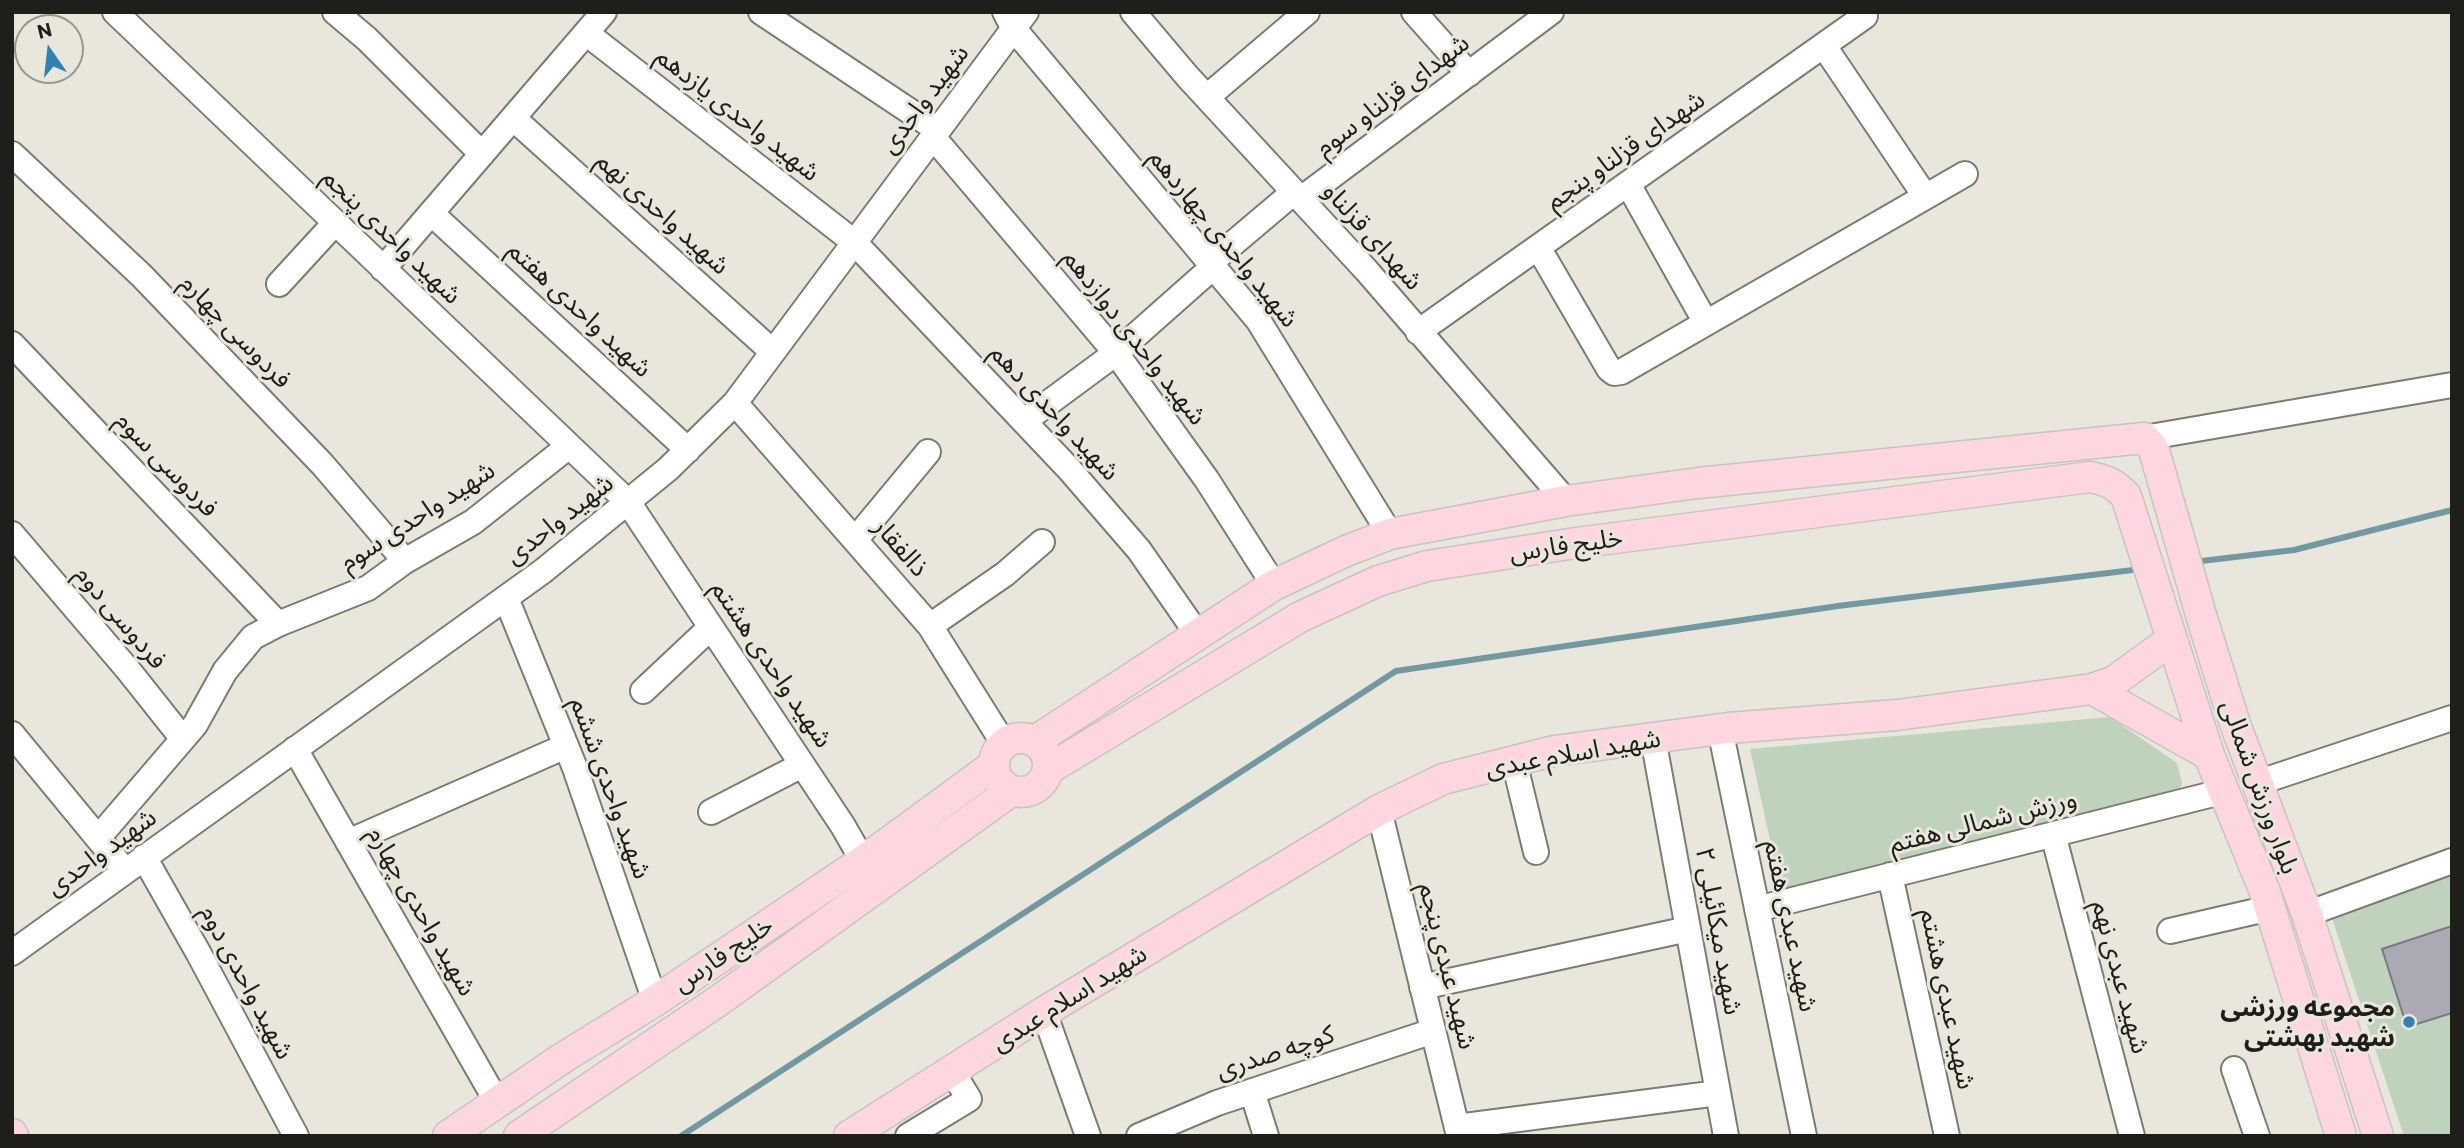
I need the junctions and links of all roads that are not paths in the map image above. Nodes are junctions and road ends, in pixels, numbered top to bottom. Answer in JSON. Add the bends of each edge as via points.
{"nodes":[{"id":1,"x":115,"y":12,"type":"edge"},
{"id":2,"x":335,"y":12,"type":"edge"},
{"id":3,"x":604,"y":12,"type":"edge"},
{"id":4,"x":761,"y":12,"type":"edge"},
{"id":5,"x":1133,"y":12,"type":"edge"},
{"id":6,"x":1414,"y":12,"type":"edge"},
{"id":7,"x":1551,"y":12,"type":"edge"},
{"id":8,"x":1865,"y":16,"type":"dead end"},
{"id":9,"x":1292,"y":17,"type":"edge"},
{"id":10,"x":1015,"y":18,"type":"edge"},
{"id":11,"x":586,"y":33,"type":"junction"},
{"id":12,"x":1824,"y":46,"type":"junction"},
{"id":13,"x":1469,"y":74,"type":"junction"},
{"id":14,"x":1207,"y":97,"type":"junction"},
{"id":15,"x":513,"y":118,"type":"junction"},
{"id":16,"x":935,"y":133,"type":"junction"},
{"id":17,"x":12,"y":154,"type":"edge"},
{"id":18,"x":482,"y":154,"type":"junction"},
{"id":19,"x":1965,"y":174,"type":"dead end"},
{"id":20,"x":1628,"y":184,"type":"junction"},
{"id":21,"x":1298,"y":196,"type":"junction"},
{"id":22,"x":1925,"y":196,"type":"junction"},
{"id":23,"x":430,"y":213,"type":"junction"},
{"id":24,"x":335,"y":223,"type":"junction"},
{"id":25,"x":854,"y":242,"type":"junction"},
{"id":26,"x":1538,"y":247,"type":"junction"},
{"id":27,"x":1211,"y":265,"type":"junction"},
{"id":28,"x":383,"y":269,"type":"junction"},
{"id":29,"x":279,"y":284,"type":"dead end"},
{"id":30,"x":1706,"y":323,"type":"junction"},
{"id":31,"x":1418,"y":332,"type":"junction"},
{"id":32,"x":12,"y":344,"type":"edge"},
{"id":33,"x":773,"y":352,"type":"junction"},
{"id":34,"x":1116,"y":353,"type":"junction"},
{"id":35,"x":2452,"y":384,"type":"edge"},
{"id":36,"x":735,"y":403,"type":"junction"},
{"id":37,"x":1024,"y":421,"type":"junction"},
{"id":38,"x":2144,"y":438,"type":"junction"},
{"id":39,"x":569,"y":446,"type":"junction"},
{"id":40,"x":2037,"y":449,"type":"junction"},
{"id":41,"x":688,"y":450,"type":"junction"},
{"id":42,"x":928,"y":452,"type":"dead end"},
{"id":43,"x":2042,"y":483,"type":"junction"},
{"id":44,"x":2126,"y":496,"type":"joint"},
{"id":45,"x":1566,"y":501,"type":"junction"},
{"id":46,"x":628,"y":502,"type":"junction"},
{"id":47,"x":12,"y":534,"type":"edge"},
{"id":48,"x":1390,"y":534,"type":"junction"},
{"id":49,"x":855,"y":540,"type":"junction"},
{"id":50,"x":1042,"y":542,"type":"dead end"},
{"id":51,"x":405,"y":561,"type":"junction"},
{"id":52,"x":1274,"y":585,"type":"junction"},
{"id":53,"x":506,"y":598,"type":"junction"},
{"id":54,"x":278,"y":624,"type":"junction"},
{"id":55,"x":711,"y":626,"type":"junction"},
{"id":56,"x":930,"y":626,"type":"junction"},
{"id":57,"x":1198,"y":635,"type":"junction"},
{"id":58,"x":2171,"y":637,"type":"junction"},
{"id":59,"x":2092,"y":689,"type":"junction"},
{"id":60,"x":643,"y":691,"type":"dead end"},
{"id":61,"x":2452,"y":718,"type":"edge"},
{"id":62,"x":1720,"y":729,"type":"junction"},
{"id":63,"x":12,"y":733,"type":"edge"},
{"id":64,"x":1653,"y":738,"type":"junction"},
{"id":65,"x":183,"y":739,"type":"junction"},
{"id":66,"x":1035,"y":741,"type":"junction"},
{"id":67,"x":566,"y":746,"type":"junction"},
{"id":68,"x":295,"y":749,"type":"junction"},
{"id":69,"x":999,"y":755,"type":"junction"},
{"id":70,"x":2209,"y":755,"type":"junction"},
{"id":71,"x":1514,"y":761,"type":"junction"},
{"id":72,"x":803,"y":765,"type":"junction"},
{"id":73,"x":1049,"y":769,"type":"junction"},
{"id":74,"x":2257,"y":783,"type":"junction"},
{"id":75,"x":1012,"y":791,"type":"junction"},
{"id":76,"x":2224,"y":791,"type":"junction"},
{"id":77,"x":1379,"y":810,"type":"junction"},
{"id":78,"x":711,"y":812,"type":"dead end"},
{"id":79,"x":2053,"y":834,"type":"junction"},
{"id":80,"x":98,"y":838,"type":"junction"},
{"id":81,"x":348,"y":842,"type":"junction"},
{"id":82,"x":1536,"y":852,"type":"dead end"},
{"id":83,"x":863,"y":861,"type":"junction"},
{"id":84,"x":2452,"y":861,"type":"edge"},
{"id":85,"x":135,"y":864,"type":"junction"},
{"id":86,"x":1890,"y":875,"type":"junction"},
{"id":87,"x":1757,"y":908,"type":"junction"},
{"id":88,"x":2306,"y":914,"type":"junction"},
{"id":89,"x":2272,"y":915,"type":"junction"},
{"id":90,"x":1688,"y":929,"type":"junction"},
{"id":91,"x":2170,"y":931,"type":"dead end"},
{"id":92,"x":12,"y":953,"type":"edge"},
{"id":93,"x":1422,"y":987,"type":"junction"},
{"id":94,"x":655,"y":1001,"type":"junction"},
{"id":95,"x":1044,"y":1013,"type":"junction"},
{"id":96,"x":1433,"y":1031,"type":"junction"},
{"id":97,"x":2234,"y":1069,"type":"dead end"},
{"id":98,"x":952,"y":1071,"type":"junction"},
{"id":99,"x":1252,"y":1091,"type":"junction"},
{"id":100,"x":1718,"y":1093,"type":"junction"},
{"id":101,"x":497,"y":1102,"type":"junction"},
{"id":102,"x":893,"y":1124,"type":"edge"},
{"id":103,"x":1458,"y":1131,"type":"edge"},
{"id":104,"x":296,"y":1136,"type":"edge"},
{"id":105,"x":448,"y":1136,"type":"edge"},
{"id":106,"x":519,"y":1136,"type":"edge"},
{"id":107,"x":849,"y":1136,"type":"edge"},
{"id":108,"x":908,"y":1136,"type":"edge"},
{"id":109,"x":1088,"y":1136,"type":"edge"},
{"id":110,"x":1139,"y":1136,"type":"edge"},
{"id":111,"x":1266,"y":1136,"type":"edge"},
{"id":112,"x":1726,"y":1136,"type":"edge"},
{"id":113,"x":1804,"y":1136,"type":"edge"},
{"id":114,"x":1947,"y":1136,"type":"edge"},
{"id":115,"x":2132,"y":1136,"type":"edge"},
{"id":116,"x":2257,"y":1136,"type":"edge"},
{"id":117,"x":2341,"y":1136,"type":"edge"},
{"id":118,"x":2378,"y":1136,"type":"edge"}],
"edges":[{"from":1,"to":24,"type":"street","name":"شهید واحدی پنجم"},
{"from":2,"to":18,"type":"street","via":[[368,39]]},
{"from":3,"to":11,"type":"street"},
{"from":4,"to":16,"type":"street","name":"شهید واحدی دوازدهم"},
{"from":5,"to":14,"type":"street","name":"شهدای قزلناو"},
{"from":6,"to":13,"type":"street"},
{"from":7,"to":13,"type":"street","name":"شهدای قزلناو سوم"},
{"from":8,"to":12,"type":"street","name":"شهدای قزلناو پنجم"},
{"from":9,"to":14,"type":"street"},
{"from":10,"to":16,"type":"street","name":"شهید واحدی"},
{"from":10,"to":27,"type":"street","name":"شهید واحدی چهاردهم"},
{"from":11,"to":15,"type":"street"},
{"from":11,"to":25,"type":"street","name":"شهید واحدی یازدهم"},
{"from":12,"to":20,"type":"street","name":"شهدای قزلناو پنجم"},
{"from":12,"to":22,"type":"street"},
{"from":13,"to":21,"type":"street","name":"شهدای قزلناو سوم"},
{"from":14,"to":21,"type":"street","name":"شهدای قزلناو"},
{"from":15,"to":18,"type":"street"},
{"from":15,"to":33,"type":"street","name":"شهید واحدی نهم"},
{"from":16,"to":25,"type":"street","name":"شهید واحدی"},
{"from":16,"to":34,"type":"street","name":"شهید واحدی دوازدهم"},
{"from":17,"to":51,"type":"street","name":"فردوسی چهارم","via":[[142,275],[323,465]]},
{"from":18,"to":23,"type":"street"},
{"from":19,"to":22,"type":"street"},
{"from":20,"to":26,"type":"street","name":"شهدای قزلناو پنجم"},
{"from":20,"to":30,"type":"street"},
{"from":21,"to":27,"type":"street","name":"شهدای قزلناو سوم"},
{"from":21,"to":31,"type":"street","name":"شهدای قزلناو"},
{"from":22,"to":30,"type":"street"},
{"from":23,"to":28,"type":"street"},
{"from":23,"to":41,"type":"street","name":"شهید واحدی هفتم"},
{"from":24,"to":28,"type":"street","name":"شهید واحدی پنجم"},
{"from":24,"to":29,"type":"street"},
{"from":25,"to":33,"type":"street","name":"شهید واحدی"},
{"from":25,"to":37,"type":"street","name":"شهید واحدی دهم"},
{"from":26,"to":30,"type":"street","via":[[1614,373]]},
{"from":26,"to":31,"type":"street","name":"شهدای قزلناو پنجم"},
{"from":27,"to":34,"type":"street","name":"شهدای قزلناو سوم"},
{"from":27,"to":48,"type":"street","name":"شهید واحدی چهاردهم","via":[[1258,320]]},
{"from":28,"to":39,"type":"street","name":"شهید واحدی پنجم"},
{"from":31,"to":45,"type":"street","name":"شهدای قزلناو"},
{"from":32,"to":54,"type":"street","name":"فردوسی سوم"},
{"from":33,"to":36,"type":"street","name":"شهید واحدی"},
{"from":34,"to":37,"type":"street","name":"شهدای قزلناو سوم"},
{"from":34,"to":52,"type":"street","name":"شهید واحدی دوازدهم","via":[[1207,480]]},
{"from":35,"to":38,"type":"street"},
{"from":36,"to":41,"type":"street","name":"شهید واحدی"},
{"from":36,"to":49,"type":"street","name":"ذالفقار"},
{"from":37,"to":57,"type":"street","name":"شهید واحدی دهم","via":[[1139,550]]},
{"from":38,"to":40,"type":"main road"},
{"from":38,"to":74,"type":"main road","name":"بلوار ورزش شمالی","via":[[2152,448]]},
{"from":39,"to":46,"type":"street","name":"شهید واحدی پنجم"},
{"from":39,"to":51,"type":"street","name":"شهید واحدی سوم","via":[[473,522]]},
{"from":40,"to":43,"type":"main road"},
{"from":40,"to":45,"type":"main road"},
{"from":41,"to":46,"type":"street","name":"شهید واحدی"},
{"from":42,"to":49,"type":"street"},
{"from":43,"to":44,"type":"main road","name":"خلیج فارس","via":[[2090,477],[2117,486]]},
{"from":43,"to":73,"type":"main road","name":"خلیج فارس","via":[[1549,546],[1427,566],[1378,581],[1300,617]]},
{"from":44,"to":58,"type":"main road","name":"بلوار ورزش شمالی"},
{"from":45,"to":48,"type":"main road"},
{"from":46,"to":53,"type":"street","name":"شهید واحدی"},
{"from":46,"to":55,"type":"street","name":"شهید واحدی هشتم"},
{"from":47,"to":65,"type":"street","name":"فردوسی دوم"},
{"from":48,"to":52,"type":"main road"},
{"from":49,"to":56,"type":"street","name":"ذالفقار"},
{"from":50,"to":56,"type":"street"},
{"from":51,"to":54,"type":"street","name":"شهید واحدی سوم","via":[[368,588]]},
{"from":52,"to":57,"type":"main road"},
{"from":53,"to":67,"type":"street","name":"شهید واحدی ششم"},
{"from":53,"to":68,"type":"street","name":"شهید واحدی"},
{"from":54,"to":65,"type":"street","name":"شهید واحدی سوم","via":[[253,638],[225,671]]},
{"from":55,"to":60,"type":"street"},
{"from":55,"to":72,"type":"street","name":"شهید واحدی هشتم"},
{"from":56,"to":69,"type":"street","name":"ذالفقار"},
{"from":57,"to":66,"type":"main road"},
{"from":58,"to":59,"type":"main road","name":"شهید اسلام عبدی","via":[[2113,682]]},
{"from":58,"to":70,"type":"main road","name":"بلوار ورزش شمالی"},
{"from":59,"to":62,"type":"main road","name":"شهید اسلام عبدی","via":[[1897,715]]},
{"from":59,"to":70,"type":"main road"},
{"from":61,"to":74,"type":"street"},
{"from":62,"to":64,"type":"main road","name":"شهید اسلام عبدی"},
{"from":62,"to":87,"type":"street","name":"شهید عبدی هفتم"},
{"from":63,"to":80,"type":"street","name":"شهید واحدی دوم"},
{"from":64,"to":71,"type":"main road","name":"شهید اسلام عبدی"},
{"from":64,"to":90,"type":"street","name":"شهید میکائیلی ۲"},
{"from":65,"to":80,"type":"street","name":"شهید واحدی سوم"},
{"from":66,"to":69,"type":"main road","via":[[1019,738]]},
{"from":66,"to":73,"type":"main road","via":[[1046,753]]},
{"from":67,"to":81,"type":"street"},
{"from":67,"to":94,"type":"street","name":"شهید واحدی ششم"},
{"from":68,"to":81,"type":"street","name":"شهید واحدی چهارم"},
{"from":68,"to":85,"type":"street","name":"شهید واحدی"},
{"from":69,"to":75,"type":"main road","via":[[999,781]]},
{"from":69,"to":83,"type":"main road","name":"خلیج فارس"},
{"from":70,"to":76,"type":"main road","name":"بلوار ورزش شمالی"},
{"from":71,"to":77,"type":"main road","name":"شهید اسلام عبدی","via":[[1443,779]]},
{"from":71,"to":82,"type":"street"},
{"from":72,"to":78,"type":"street"},
{"from":72,"to":83,"type":"street","name":"شهید واحدی هشتم"},
{"from":73,"to":75,"type":"main road","via":[[1035,789]]},
{"from":74,"to":88,"type":"main road","name":"بلوار ورزش شمالی"},
{"from":75,"to":106,"type":"main road","name":"خلیج فارس","via":[[721,999]]},
{"from":76,"to":79,"type":"street","name":"ورزش شمالی هفتم"},
{"from":76,"to":89,"type":"main road","name":"بلوار ورزش شمالی"},
{"from":77,"to":93,"type":"street","name":"شهید عبدی پنجم"},
{"from":77,"to":95,"type":"main road","name":"شهید اسلام عبدی"},
{"from":79,"to":86,"type":"street","name":"ورزش شمالی هفتم"},
{"from":79,"to":115,"type":"street","name":"شهید عبدی نهم"},
{"from":80,"to":85,"type":"street","name":"شهید واحدی دوم"},
{"from":81,"to":101,"type":"street","name":"شهید واحدی چهارم"},
{"from":83,"to":94,"type":"main road","name":"خلیج فارس"},
{"from":84,"to":88,"type":"street"},
{"from":85,"to":92,"type":"street","name":"شهید واحدی"},
{"from":85,"to":104,"type":"street","name":"شهید واحدی دوم","via":[[199,954]]},
{"from":86,"to":87,"type":"street","name":"ورزش شمالی هفتم"},
{"from":86,"to":114,"type":"street","name":"شهید عبدی هشتم"},
{"from":87,"to":113,"type":"street","name":"شهید عبدی هفتم"},
{"from":88,"to":89,"type":"main road"},
{"from":88,"to":118,"type":"main road","name":"بلوار ورزش شمالی"},
{"from":89,"to":91,"type":"street"},
{"from":89,"to":117,"type":"main road","name":"بلوار ورزش شمالی"},
{"from":90,"to":93,"type":"street"},
{"from":90,"to":100,"type":"street","name":"شهید میکائیلی ۲"},
{"from":93,"to":96,"type":"street","name":"شهید عبدی پنجم"},
{"from":94,"to":101,"type":"main road","name":"خلیج فارس"},
{"from":95,"to":98,"type":"main road","name":"شهید اسلام عبدی"},
{"from":95,"to":109,"type":"street"},
{"from":96,"to":99,"type":"street","name":"کوچه صدری"},
{"from":96,"to":103,"type":"street","name":"شهید عبدی پنجم"},
{"from":97,"to":116,"type":"street"},
{"from":98,"to":102,"type":"main road","name":"شهید اسلام عبدی"},
{"from":98,"to":108,"type":"street","via":[[969,1099]]},
{"from":99,"to":110,"type":"street","name":"کوچه صدری"},
{"from":99,"to":111,"type":"street"},
{"from":100,"to":103,"type":"street"},
{"from":100,"to":112,"type":"street","name":"شهید میکائیلی ۲"},
{"from":101,"to":105,"type":"main road","name":"خلیج فارس"},
{"from":102,"to":107,"type":"main road","name":"شهید اسلام عبدی"}]}
